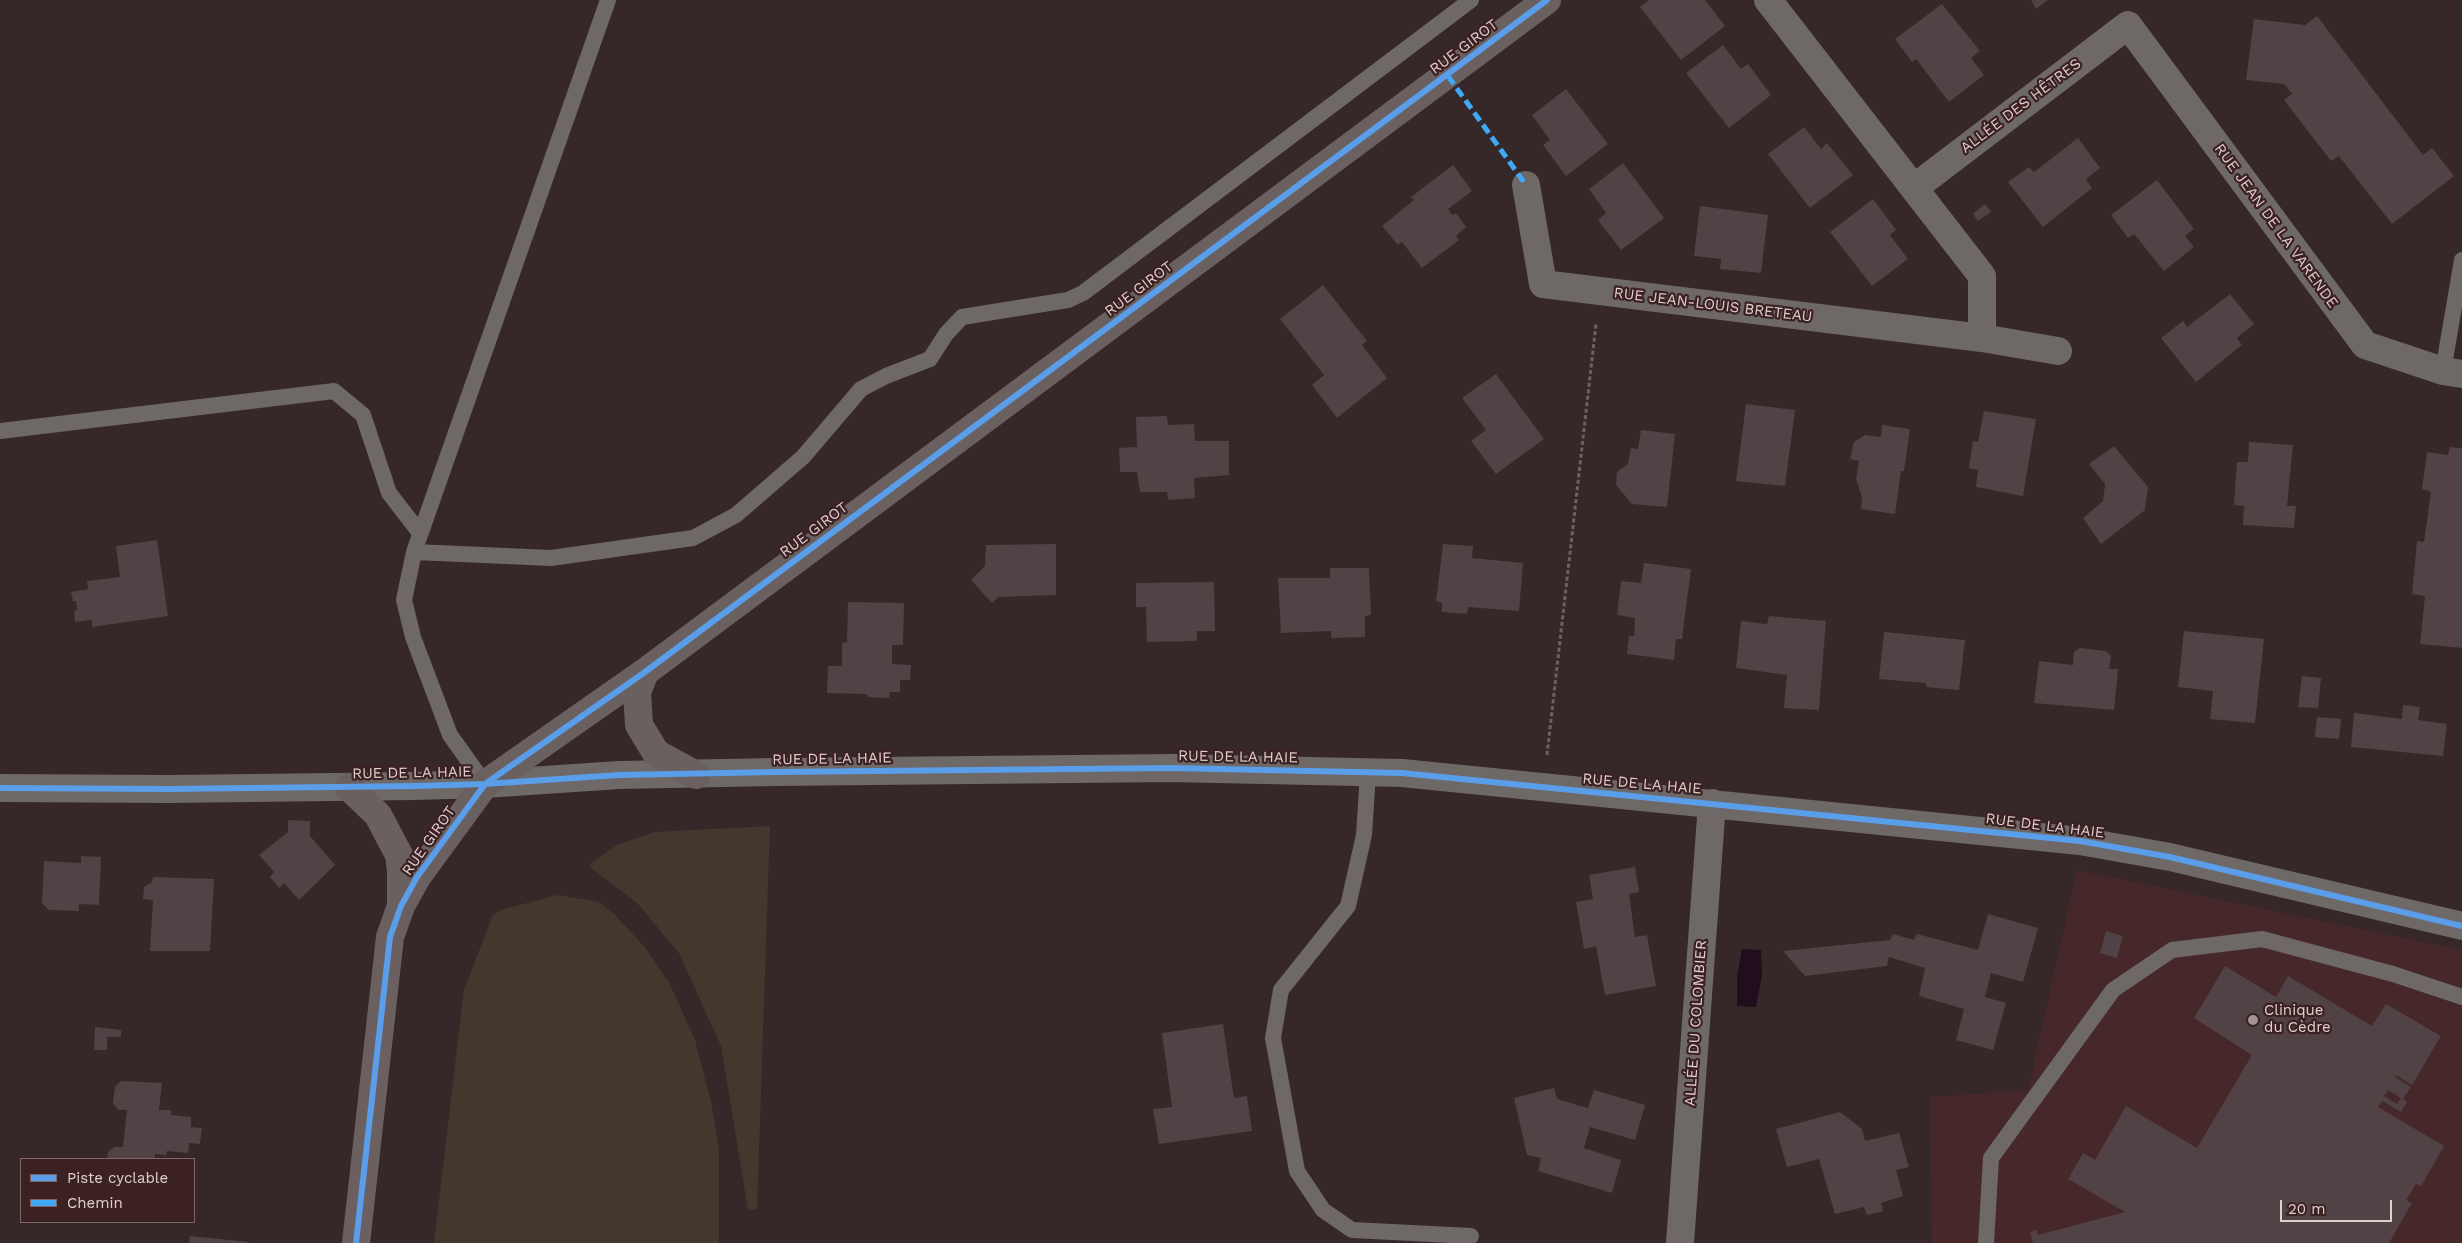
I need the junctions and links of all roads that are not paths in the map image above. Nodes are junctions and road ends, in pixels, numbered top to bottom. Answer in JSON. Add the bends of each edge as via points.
{"nodes":[{"id":1,"x":608,"y":0,"type":"edge"},
{"id":2,"x":1471,"y":0,"type":"edge"},
{"id":3,"x":1547,"y":0,"type":"edge"},
{"id":4,"x":1768,"y":0,"type":"edge"},
{"id":5,"x":2128,"y":24,"type":"joint"},
{"id":6,"x":1526,"y":185,"type":"dead end"},
{"id":7,"x":1914,"y":188,"type":"junction"},
{"id":8,"x":2462,"y":260,"type":"edge"},
{"id":9,"x":1982,"y":338,"type":"junction"},
{"id":10,"x":2058,"y":351,"type":"dead end"},
{"id":11,"x":2452,"y":373,"type":"edge"},
{"id":12,"x":0,"y":431,"type":"edge"},
{"id":13,"x":420,"y":533,"type":"junction"},
{"id":14,"x":414,"y":552,"type":"junction"},
{"id":15,"x":645,"y":672,"type":"junction"},
{"id":16,"x":1368,"y":773,"type":"junction"},
{"id":17,"x":696,"y":775,"type":"junction"},
{"id":18,"x":485,"y":784,"type":"junction"},
{"id":19,"x":349,"y":787,"type":"junction"},
{"id":20,"x":0,"y":788,"type":"edge"},
{"id":21,"x":1712,"y":803,"type":"junction"},
{"id":22,"x":401,"y":906,"type":"junction"},
{"id":23,"x":2462,"y":926,"type":"edge"},
{"id":24,"x":2462,"y":997,"type":"edge"},
{"id":25,"x":1471,"y":1236,"type":"dead end"},
{"id":26,"x":356,"y":1243,"type":"edge"},
{"id":27,"x":1680,"y":1243,"type":"edge"},
{"id":28,"x":1986,"y":1243,"type":"edge"}],
"edges":[{"from":1,"to":13,"type":"lane"},
{"from":2,"to":14,"type":"lane","via":[[1083,293],[1068,300],[962,318],[946,334],[930,359],[861,390],[803,457],[736,515],[693,538],[551,558]]},
{"from":3,"to":15,"type":"street","name":"RUE GIROT"},
{"from":4,"to":7,"type":"street"},
{"from":5,"to":7,"type":"street","name":"ALLÉE DES HÊTRES"},
{"from":5,"to":11,"type":"street","name":"RUE JEAN DE LA VARENDE","via":[[2364,345]]},
{"from":6,"to":9,"type":"street","name":"RUE JEAN-LOUIS BRETEAU","via":[[1543,284]]},
{"from":7,"to":9,"type":"street","via":[[1982,276]]},
{"from":8,"to":11,"type":"lane"},
{"from":9,"to":10,"type":"street","name":"RUE JEAN-LOUIS BRETEAU"},
{"from":12,"to":13,"type":"lane","via":[[334,391],[363,415],[389,493]]},
{"from":13,"to":14,"type":"lane"},
{"from":14,"to":18,"type":"lane","via":[[404,600],[413,636],[450,735]]},
{"from":15,"to":17,"type":"street","via":[[636,692],[639,725],[656,753]]},
{"from":15,"to":18,"type":"street","name":"RUE GIROT"},
{"from":16,"to":17,"type":"street","name":"RUE DE LA HAIE","via":[[1172,768]]},
{"from":16,"to":21,"type":"street","name":"RUE DE LA HAIE","via":[[1402,773]]},
{"from":16,"to":25,"type":"lane","via":[[1364,834],[1348,906],[1281,990],[1274,1038],[1297,1171],[1324,1210],[1352,1230]]},
{"from":17,"to":18,"type":"street","name":"RUE DE LA HAIE","via":[[619,775]]},
{"from":18,"to":19,"type":"street","name":"RUE DE LA HAIE"},
{"from":18,"to":22,"type":"street","name":"RUE GIROT","via":[[435,851]]},
{"from":19,"to":20,"type":"street","name":"RUE DE LA HAIE"},
{"from":19,"to":22,"type":"street","via":[[378,815],[399,854]]},
{"from":21,"to":23,"type":"street","name":"RUE DE LA HAIE","via":[[2080,841],[2170,857]]},
{"from":21,"to":27,"type":"street","name":"ALLÉE DU COLOMBIER"},
{"from":22,"to":26,"type":"street","name":"RUE GIROT","via":[[390,937]]},
{"from":24,"to":28,"type":"lane","via":[[2393,974],[2262,939],[2172,950],[2114,990],[1991,1158]]}]}
